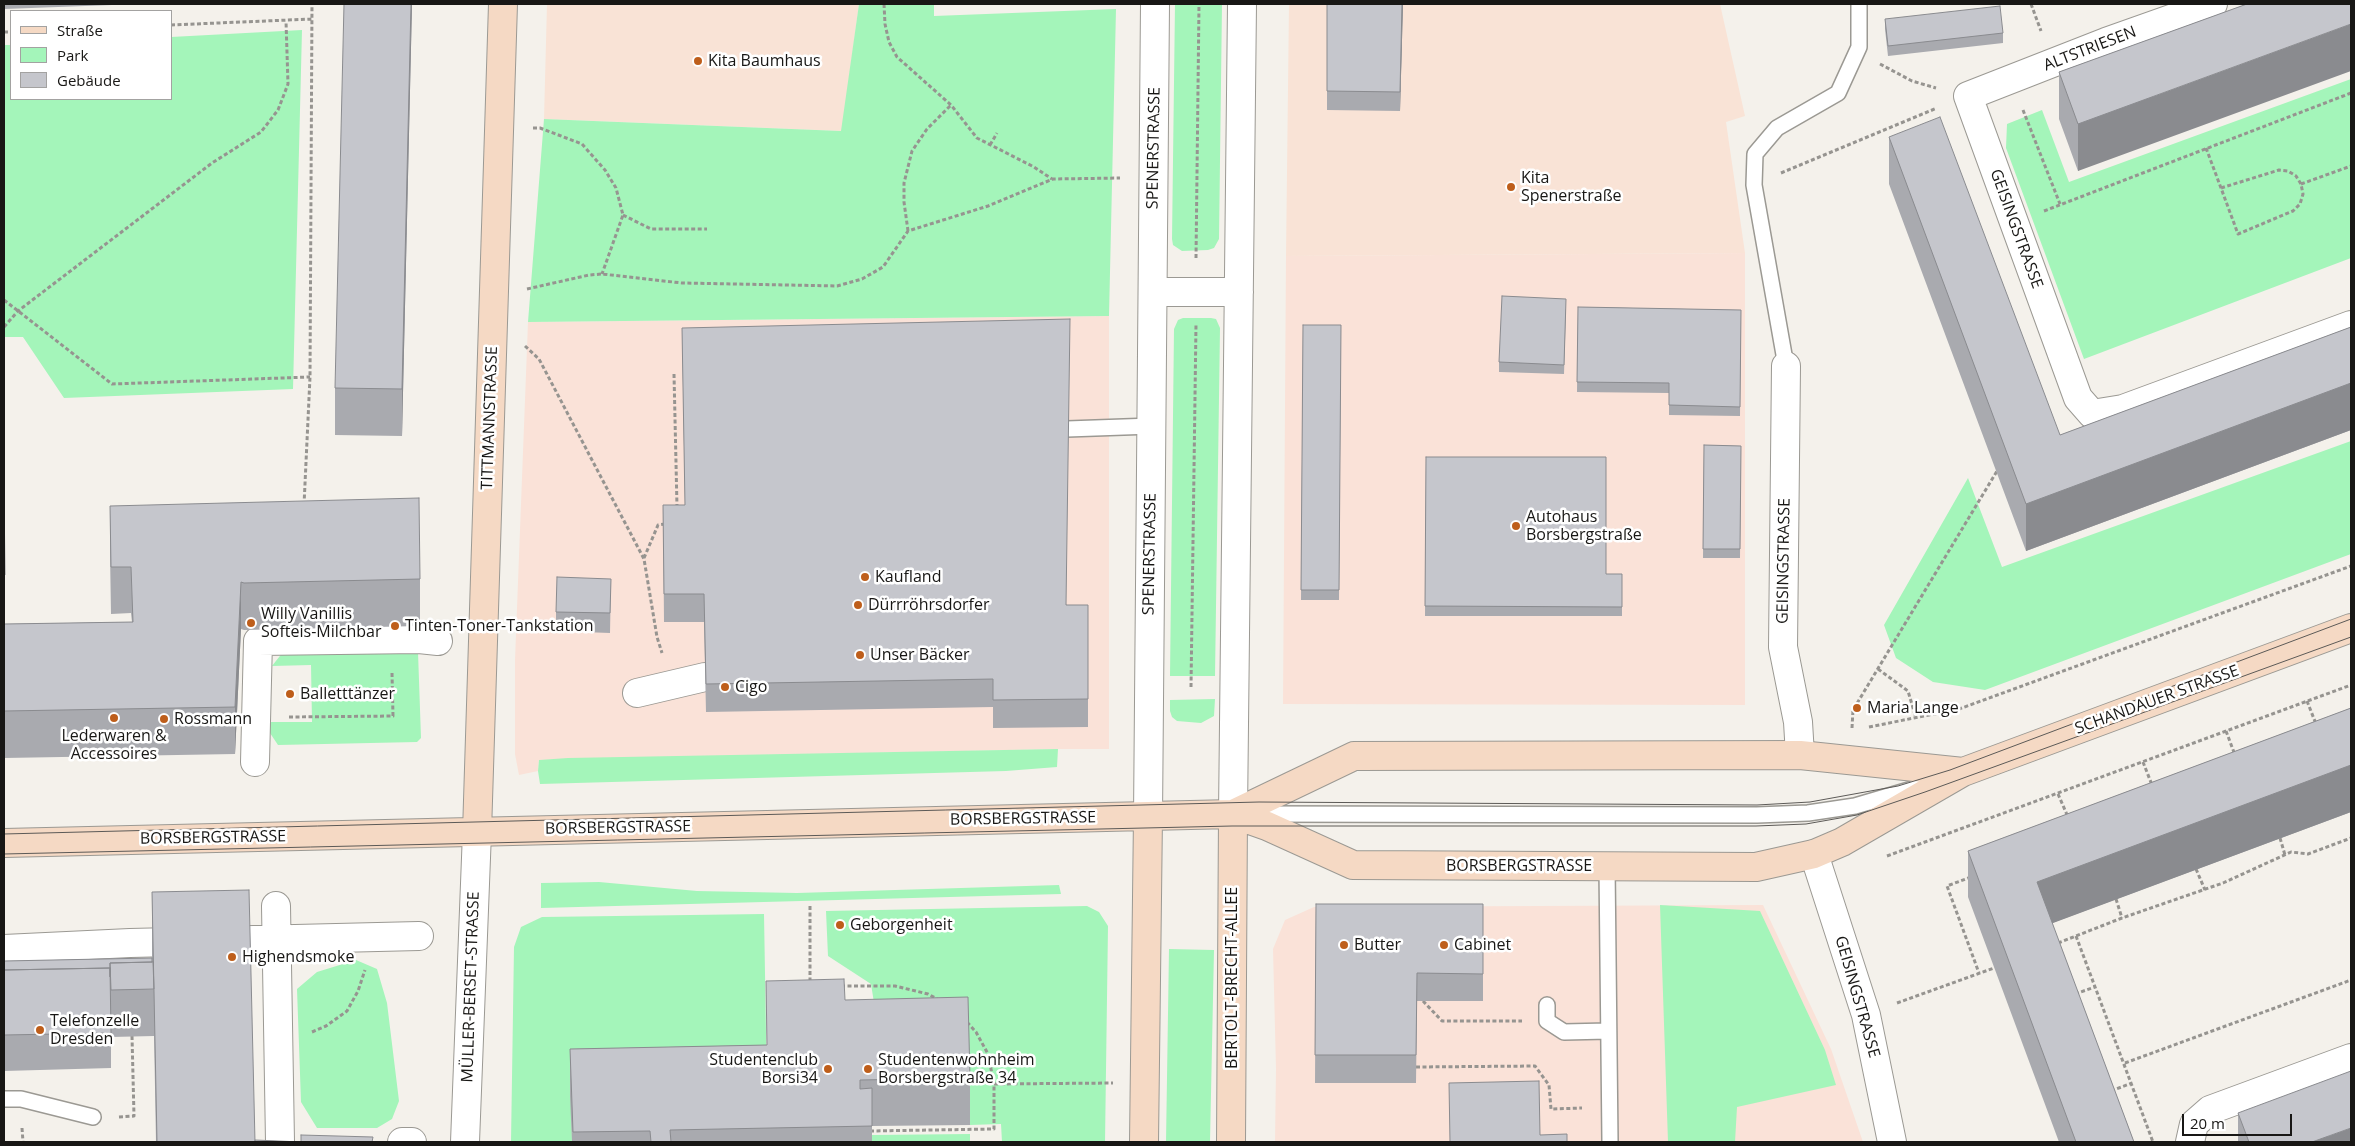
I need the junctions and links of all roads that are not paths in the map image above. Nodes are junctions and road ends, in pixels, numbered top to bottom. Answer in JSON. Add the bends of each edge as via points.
{"nodes":[{"id":1,"x":503,"y":4,"type":"edge"},
{"id":2,"x":1155,"y":4,"type":"edge"},
{"id":3,"x":1242,"y":4,"type":"edge"},
{"id":4,"x":1859,"y":4,"type":"edge"},
{"id":5,"x":2213,"y":4,"type":"edge"},
{"id":6,"x":1968,"y":96,"type":"joint"},
{"id":7,"x":1153,"y":292,"type":"junction"},
{"id":8,"x":1239,"y":292,"type":"junction"},
{"id":9,"x":2351,"y":325,"type":"edge"},
{"id":10,"x":1786,"y":366,"type":"joint"},
{"id":11,"x":1152,"y":426,"type":"junction"},
{"id":12,"x":1067,"y":429,"type":"edge"},
{"id":13,"x":2351,"y":628,"type":"edge"},
{"id":14,"x":438,"y":641,"type":"dead end"},
{"id":15,"x":705,"y":677,"type":"edge"},
{"id":16,"x":637,"y":693,"type":"dead end"},
{"id":17,"x":1800,"y":755,"type":"junction"},
{"id":18,"x":255,"y":762,"type":"dead end"},
{"id":19,"x":1963,"y":772,"type":"junction"},
{"id":20,"x":1233,"y":814,"type":"junction"},
{"id":21,"x":1148,"y":816,"type":"junction"},
{"id":22,"x":477,"y":832,"type":"junction"},
{"id":23,"x":4,"y":843,"type":"edge"},
{"id":24,"x":1814,"y":854,"type":"junction"},
{"id":25,"x":1607,"y":866,"type":"junction"},
{"id":26,"x":276,"y":906,"type":"dead end"},
{"id":27,"x":419,"y":936,"type":"dead end"},
{"id":28,"x":277,"y":939,"type":"junction"},
{"id":29,"x":4,"y":949,"type":"edge"},
{"id":30,"x":1547,"y":1005,"type":"dead end"},
{"id":31,"x":1608,"y":1032,"type":"junction"},
{"id":32,"x":2351,"y":1058,"type":"edge"},
{"id":33,"x":4,"y":1099,"type":"edge"},
{"id":34,"x":94,"y":1117,"type":"road end"},
{"id":35,"x":280,"y":1142,"type":"edge"},
{"id":36,"x":402,"y":1142,"type":"edge"},
{"id":37,"x":412,"y":1142,"type":"edge"},
{"id":38,"x":465,"y":1142,"type":"edge"},
{"id":39,"x":1144,"y":1142,"type":"edge"},
{"id":40,"x":1231,"y":1142,"type":"edge"},
{"id":41,"x":1610,"y":1142,"type":"edge"},
{"id":42,"x":1892,"y":1142,"type":"edge"},
{"id":43,"x":2190,"y":1142,"type":"edge"}],
"edges":[{"from":1,"to":22,"type":"main road","name":"TITTMANNSTRASSE"},
{"from":2,"to":7,"type":"street","name":"SPENERSTRASSE"},
{"from":3,"to":8,"type":"street"},
{"from":4,"to":10,"type":"lane","via":[[1859,47],[1838,93],[1777,128],[1755,154],[1754,185]]},
{"from":5,"to":6,"type":"street","name":"ALTSTRIESEN"},
{"from":6,"to":9,"type":"street","name":"GEISINGSTRASSE","via":[[2078,398],[2092,414],[2123,409]]},
{"from":7,"to":8,"type":"street"},
{"from":7,"to":11,"type":"street","name":"SPENERSTRASSE"},
{"from":8,"to":20,"type":"street"},
{"from":10,"to":17,"type":"street","name":"GEISINGSTRASSE","via":[[1783,647],[1798,722]]},
{"from":11,"to":12,"type":"lane"},
{"from":11,"to":21,"type":"street","name":"SPENERSTRASSE"},
{"from":13,"to":19,"type":"main road","name":"SCHANDAUER STRASSE"},
{"from":14,"to":18,"type":"street","via":[[258,642]]},
{"from":15,"to":16,"type":"street"},
{"from":17,"to":19,"type":"main road","name":"SCHANDAUER STRASSE"},
{"from":17,"to":20,"type":"main road","name":"BORSBERGSTRASSE","via":[[1354,756]]},
{"from":19,"to":20,"type":"lane","via":[[1855,806],[1808,813]]},
{"from":19,"to":24,"type":"main road","name":"SCHANDAUER STRASSE","via":[[1842,842]]},
{"from":20,"to":21,"type":"main road","name":"BORSBERGSTRASSE"},
{"from":20,"to":25,"type":"main road","name":"BORSBERGSTRASSE","via":[[1353,865]]},
{"from":20,"to":40,"type":"main road","name":"BERTOLT-BRECHT-ALLEE"},
{"from":21,"to":22,"type":"main road","name":"BORSBERGSTRASSE"},
{"from":21,"to":39,"type":"main road"},
{"from":22,"to":23,"type":"main road","name":"BORSBERGSTRASSE"},
{"from":22,"to":38,"type":"street","name":"MÜLLER-BERSET-STRASSE"},
{"from":24,"to":25,"type":"main road","name":"BORSBERGSTRASSE","via":[[1756,867]]},
{"from":24,"to":42,"type":"street","name":"GEISINGSTRASSE","via":[[1866,1015]]},
{"from":25,"to":31,"type":"lane"},
{"from":26,"to":28,"type":"street"},
{"from":27,"to":28,"type":"street"},
{"from":28,"to":29,"type":"street"},
{"from":28,"to":35,"type":"street"},
{"from":30,"to":31,"type":"lane","via":[[1547,1021],[1564,1032]]},
{"from":31,"to":41,"type":"lane"},
{"from":32,"to":43,"type":"street","via":[[2210,1110],[2194,1124]]},
{"from":33,"to":34,"type":"lane","via":[[21,1099]]},
{"from":36,"to":37,"type":"street"}]}
